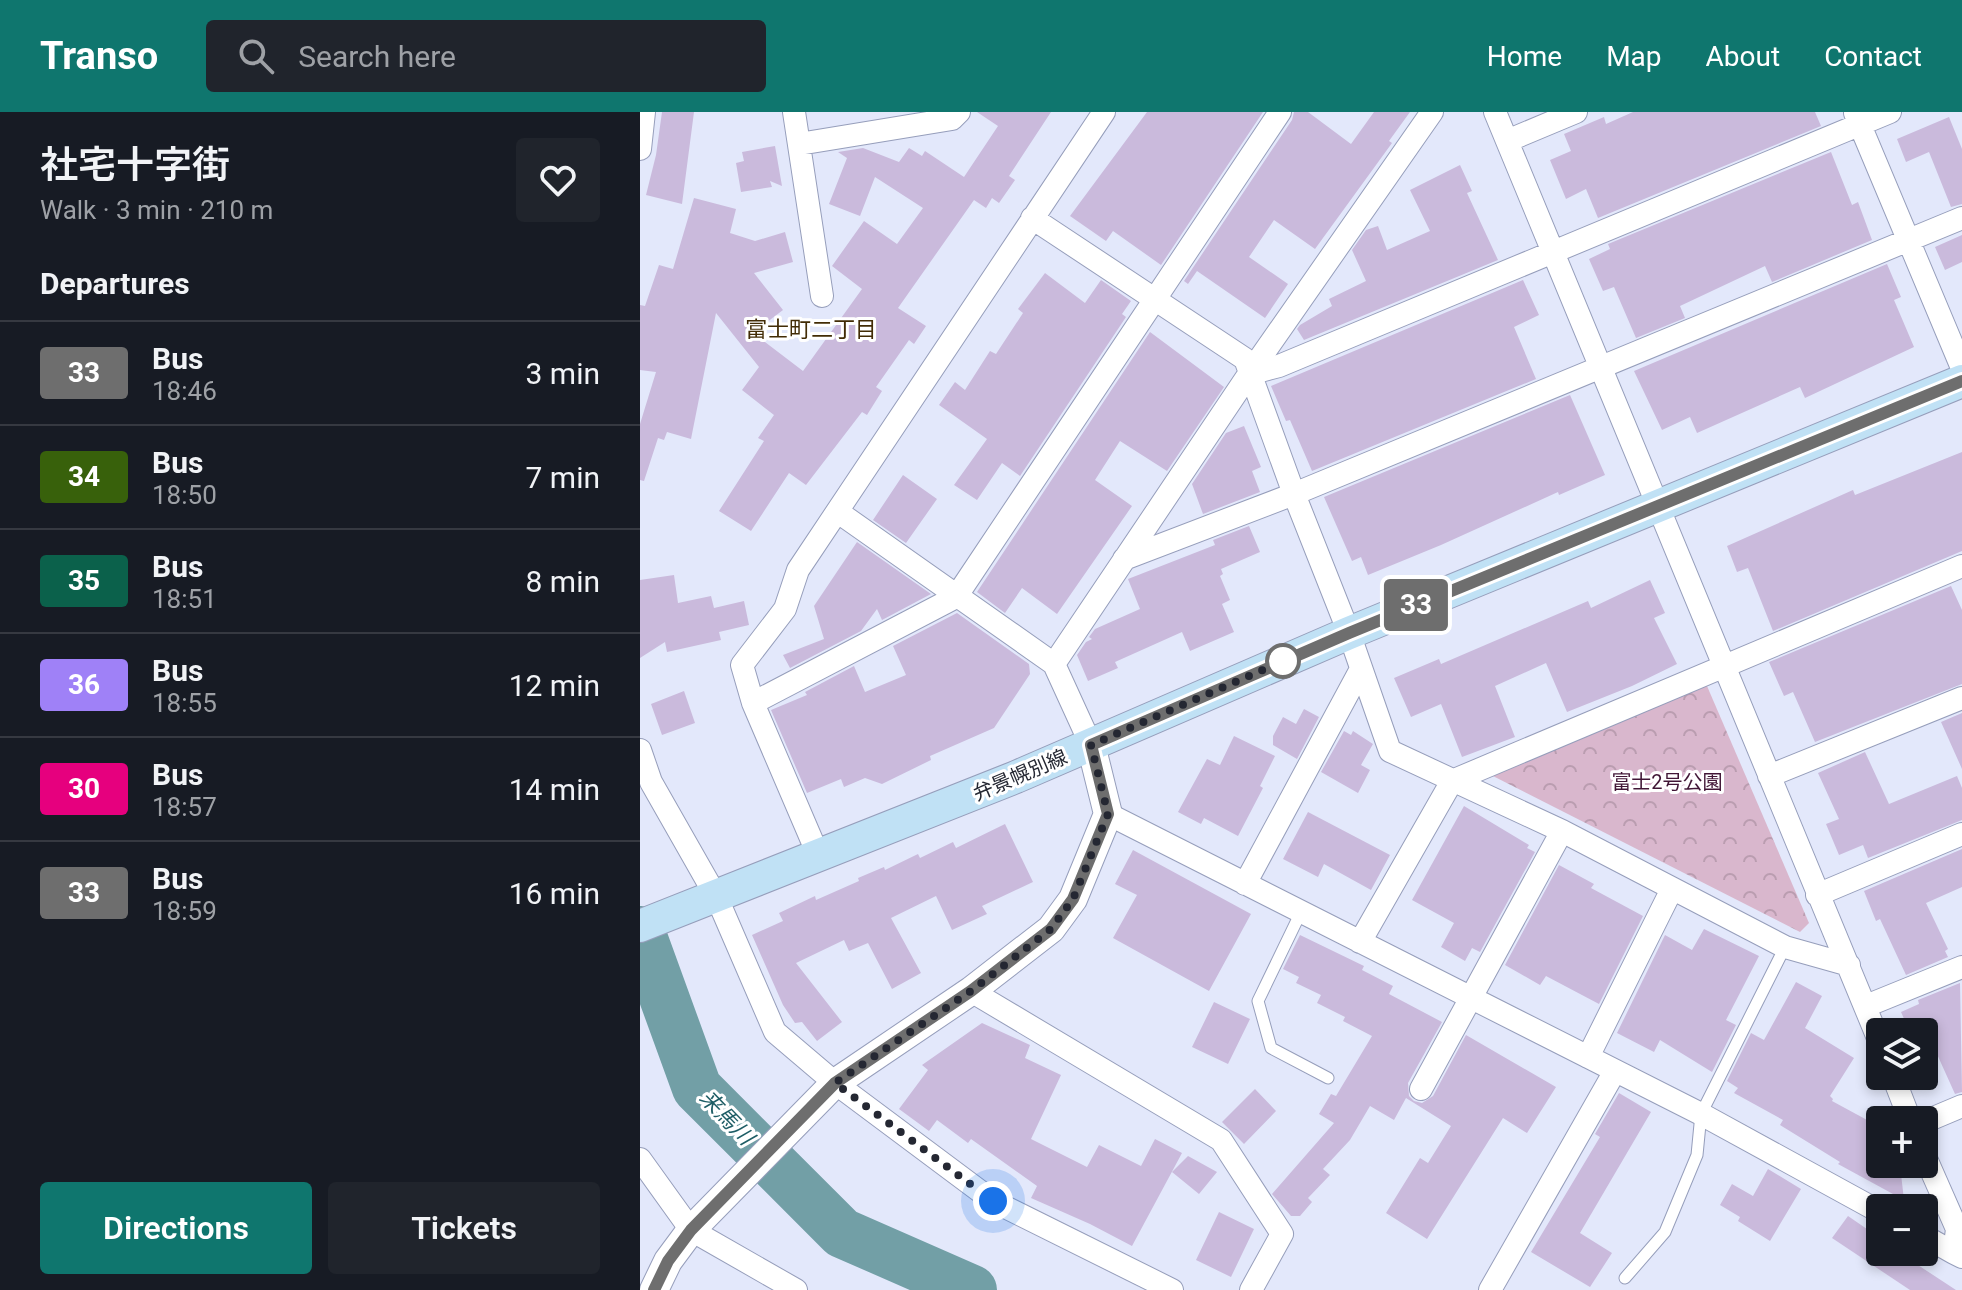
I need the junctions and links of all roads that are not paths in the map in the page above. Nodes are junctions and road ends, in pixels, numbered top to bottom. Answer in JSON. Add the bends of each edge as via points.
{"nodes":[{"id":1,"x":644,"y":112,"type":"edge"},
{"id":2,"x":794,"y":112,"type":"edge"},
{"id":3,"x":959,"y":112,"type":"edge"},
{"id":4,"x":1104,"y":112,"type":"edge"},
{"id":5,"x":1280,"y":112,"type":"edge"},
{"id":6,"x":1432,"y":112,"type":"edge"},
{"id":7,"x":1495,"y":112,"type":"edge"},
{"id":8,"x":1576,"y":112,"type":"edge"},
{"id":9,"x":1890,"y":112,"type":"edge"},
{"id":10,"x":1858,"y":118,"type":"edge"},
{"id":11,"x":1507,"y":141,"type":"junction"},
{"id":12,"x":799,"y":144,"type":"junction"},
{"id":13,"x":640,"y":149,"type":"edge"},
{"id":14,"x":1032,"y":218,"type":"junction"},
{"id":15,"x":1962,"y":218,"type":"edge"},
{"id":16,"x":1908,"y":240,"type":"junction"},
{"id":17,"x":1553,"y":251,"type":"junction"},
{"id":18,"x":822,"y":296,"type":"dead end"},
{"id":19,"x":1154,"y":300,"type":"junction"},
{"id":20,"x":1601,"y":368,"type":"junction"},
{"id":21,"x":1962,"y":368,"type":"edge"},
{"id":22,"x":1249,"y":374,"type":"junction"},
{"id":23,"x":1962,"y":381,"type":"edge"},
{"id":24,"x":1294,"y":494,"type":"junction"},
{"id":25,"x":1658,"y":507,"type":"junction"},
{"id":26,"x":838,"y":512,"type":"junction"},
{"id":27,"x":1124,"y":559,"type":"junction"},
{"id":28,"x":1962,"y":566,"type":"edge"},
{"id":29,"x":956,"y":597,"type":"junction"},
{"id":30,"x":1349,"y":633,"type":"junction"},
{"id":31,"x":1054,"y":664,"type":"junction"},
{"id":32,"x":1726,"y":667,"type":"junction"},
{"id":33,"x":1361,"y":669,"type":"junction"},
{"id":34,"x":1962,"y":698,"type":"edge"},
{"id":35,"x":753,"y":703,"type":"junction"},
{"id":36,"x":1091,"y":745,"type":"junction"},
{"id":37,"x":640,"y":750,"type":"edge"},
{"id":38,"x":1769,"y":776,"type":"junction"},
{"id":39,"x":1452,"y":781,"type":"junction"},
{"id":40,"x":1108,"y":814,"type":"junction"},
{"id":41,"x":1562,"y":831,"type":"junction"},
{"id":42,"x":1962,"y":834,"type":"edge"},
{"id":43,"x":819,"y":857,"type":"junction"},
{"id":44,"x":1245,"y":884,"type":"junction"},
{"id":45,"x":1672,"y":889,"type":"junction"},
{"id":46,"x":1817,"y":895,"type":"junction"},
{"id":47,"x":706,"y":901,"type":"junction"},
{"id":48,"x":1301,"y":912,"type":"junction"},
{"id":49,"x":640,"y":926,"type":"edge"},
{"id":50,"x":1360,"y":942,"type":"junction"},
{"id":51,"x":1785,"y":947,"type":"junction"},
{"id":52,"x":1849,"y":965,"type":"junction"},
{"id":53,"x":1962,"y":967,"type":"edge"},
{"id":54,"x":971,"y":991,"type":"junction"},
{"id":55,"x":1470,"y":998,"type":"junction"},
{"id":56,"x":1866,"y":1006,"type":"junction"},
{"id":57,"x":1871,"y":1018,"type":"edge"},
{"id":58,"x":1588,"y":1057,"type":"junction"},
{"id":59,"x":1615,"y":1071,"type":"junction"},
{"id":60,"x":1328,"y":1078,"type":"dead end"},
{"id":61,"x":1421,"y":1089,"type":"dead end"},
{"id":62,"x":825,"y":1093,"type":"junction"},
{"id":63,"x":1962,"y":1106,"type":"edge"},
{"id":64,"x":1701,"y":1114,"type":"junction"},
{"id":65,"x":1938,"y":1116,"type":"edge"},
{"id":66,"x":640,"y":1159,"type":"edge"},
{"id":67,"x":1935,"y":1178,"type":"edge"},
{"id":68,"x":1866,"y":1204,"type":"edge"},
{"id":69,"x":1959,"y":1228,"type":"edge"},
{"id":70,"x":691,"y":1230,"type":"junction"},
{"id":71,"x":1938,"y":1244,"type":"edge"},
{"id":72,"x":1958,"y":1255,"type":"edge"},
{"id":73,"x":1625,"y":1278,"type":"dead end"},
{"id":74,"x":654,"y":1290,"type":"edge"},
{"id":75,"x":796,"y":1290,"type":"edge"},
{"id":76,"x":1172,"y":1290,"type":"edge"},
{"id":77,"x":1251,"y":1290,"type":"edge"},
{"id":78,"x":1490,"y":1290,"type":"edge"}],
"edges":[{"from":1,"to":13,"type":"street"},
{"from":2,"to":12,"type":"street"},
{"from":3,"to":12,"type":"street","via":[[952,119]]},
{"from":4,"to":14,"type":"street"},
{"from":5,"to":19,"type":"street"},
{"from":6,"to":22,"type":"street"},
{"from":7,"to":11,"type":"street"},
{"from":8,"to":11,"type":"street"},
{"from":9,"to":10,"type":"street"},
{"from":10,"to":16,"type":"street"},
{"from":10,"to":17,"type":"street"},
{"from":11,"to":17,"type":"street"},
{"from":12,"to":18,"type":"street"},
{"from":14,"to":19,"type":"street"},
{"from":14,"to":26,"type":"street"},
{"from":15,"to":16,"type":"street"},
{"from":16,"to":20,"type":"street"},
{"from":16,"to":21,"type":"street"},
{"from":17,"to":20,"type":"street"},
{"from":17,"to":22,"type":"street"},
{"from":19,"to":22,"type":"street","via":[[1245,359]]},
{"from":19,"to":29,"type":"street"},
{"from":20,"to":24,"type":"street"},
{"from":20,"to":25,"type":"street"},
{"from":22,"to":24,"type":"street"},
{"from":22,"to":27,"type":"street"},
{"from":23,"to":25,"type":"main road","name":"弁景幌別線"},
{"from":24,"to":27,"type":"street"},
{"from":24,"to":30,"type":"street"},
{"from":25,"to":30,"type":"main road","name":"弁景幌別線"},
{"from":25,"to":32,"type":"street"},
{"from":26,"to":29,"type":"street"},
{"from":26,"to":35,"type":"street","via":[[798,570],[785,609],[742,665]]},
{"from":27,"to":31,"type":"street"},
{"from":28,"to":32,"type":"street"},
{"from":29,"to":31,"type":"street"},
{"from":29,"to":35,"type":"street"},
{"from":30,"to":33,"type":"street"},
{"from":30,"to":36,"type":"main road","name":"弁景幌別線"},
{"from":31,"to":36,"type":"street"},
{"from":32,"to":38,"type":"street"},
{"from":32,"to":39,"type":"street"},
{"from":33,"to":39,"type":"street","via":[[1390,751]]},
{"from":33,"to":44,"type":"street"},
{"from":34,"to":38,"type":"street"},
{"from":35,"to":43,"type":"street"},
{"from":36,"to":40,"type":"street"},
{"from":36,"to":43,"type":"main road","name":"弁景幌別線"},
{"from":37,"to":47,"type":"street"},
{"from":38,"to":46,"type":"street"},
{"from":39,"to":41,"type":"street"},
{"from":39,"to":50,"type":"street"},
{"from":40,"to":44,"type":"street"},
{"from":40,"to":54,"type":"street","via":[[1073,899],[1051,929]]},
{"from":41,"to":45,"type":"street"},
{"from":41,"to":55,"type":"street"},
{"from":42,"to":46,"type":"street"},
{"from":43,"to":47,"type":"main road","name":"弁景幌別線"},
{"from":44,"to":48,"type":"street"},
{"from":45,"to":51,"type":"street"},
{"from":45,"to":58,"type":"street"},
{"from":46,"to":52,"type":"street"},
{"from":47,"to":49,"type":"main road","name":"弁景幌別線"},
{"from":47,"to":62,"type":"street","via":[[775,1032]]},
{"from":48,"to":50,"type":"street"},
{"from":48,"to":60,"type":"lane","via":[[1258,1001],[1271,1048]]},
{"from":50,"to":55,"type":"street"},
{"from":51,"to":52,"type":"street"},
{"from":51,"to":64,"type":"lane"},
{"from":52,"to":56,"type":"street"},
{"from":53,"to":56,"type":"street"},
{"from":54,"to":62,"type":"street"},
{"from":54,"to":77,"type":"street","via":[[1221,1140],[1282,1234]]},
{"from":55,"to":58,"type":"street"},
{"from":55,"to":61,"type":"street"},
{"from":56,"to":57,"type":"street"},
{"from":58,"to":59,"type":"street"},
{"from":59,"to":64,"type":"street"},
{"from":59,"to":78,"type":"street"},
{"from":62,"to":70,"type":"street"},
{"from":62,"to":76,"type":"street","via":[[993,1201]]},
{"from":63,"to":65,"type":"street"},
{"from":64,"to":68,"type":"street"},
{"from":64,"to":73,"type":"lane","via":[[1697,1155],[1665,1232]]},
{"from":66,"to":70,"type":"street"},
{"from":67,"to":69,"type":"street"},
{"from":69,"to":72,"type":"street"},
{"from":70,"to":74,"type":"street"},
{"from":70,"to":75,"type":"street"},
{"from":71,"to":72,"type":"street"}]}
